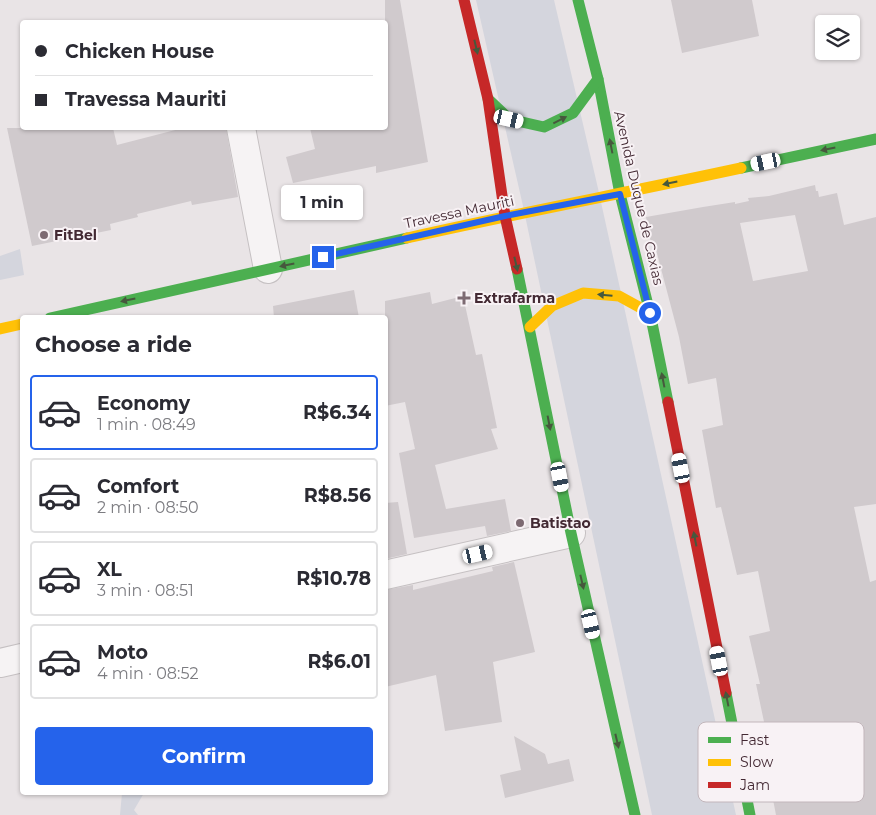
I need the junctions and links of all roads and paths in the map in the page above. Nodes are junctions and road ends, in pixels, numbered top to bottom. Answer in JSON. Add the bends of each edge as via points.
{"nodes":[{"id":1,"x":464,"y":0,"type":"edge"},
{"id":2,"x":578,"y":0,"type":"edge"},
{"id":3,"x":598,"y":79,"type":"junction"},
{"id":4,"x":488,"y":99,"type":"junction"},
{"id":5,"x":242,"y":130,"type":"edge"},
{"id":6,"x":876,"y":139,"type":"edge"},
{"id":7,"x":620,"y":194,"type":"junction"},
{"id":8,"x":505,"y":216,"type":"junction"},
{"id":9,"x":268,"y":269,"type":"junction"},
{"id":10,"x":650,"y":313,"type":"junction"},
{"id":11,"x":63,"y":315,"type":"edge"},
{"id":12,"x":20,"y":324,"type":"edge"},
{"id":13,"x":530,"y":327,"type":"junction"},
{"id":14,"x":0,"y":328,"type":"edge"},
{"id":15,"x":571,"y":533,"type":"junction"},
{"id":16,"x":388,"y":575,"type":"edge"},
{"id":17,"x":20,"y":658,"type":"edge"},
{"id":18,"x":0,"y":663,"type":"edge"},
{"id":19,"x":731,"y":722,"type":"edge"},
{"id":20,"x":747,"y":802,"type":"edge"},
{"id":21,"x":634,"y":815,"type":"edge"},
{"id":22,"x":750,"y":815,"type":"edge"}],
"edges":[{"from":1,"to":4,"type":"main road","one_way":true},
{"from":2,"to":3,"type":"main road","name":"Avenida Duque de Caxias"},
{"from":4,"to":3,"type":"main road","one_way":true,"via":[[509,119],[544,128],[572,113]]},
{"from":7,"to":3,"type":"main road","name":"Avenida Duque de Caxias","one_way":true},
{"from":4,"to":8,"type":"main road"},
{"from":5,"to":9,"type":"street"},
{"from":6,"to":7,"type":"main road","name":"Travessa Mauriti","one_way":true},
{"from":7,"to":8,"type":"main road","name":"Travessa Mauriti"},
{"from":7,"to":10,"type":"main road","name":"Avenida Duque de Caxias"},
{"from":8,"to":9,"type":"main road","name":"Travessa Mauriti","one_way":true},
{"from":8,"to":13,"type":"main road","one_way":true},
{"from":9,"to":11,"type":"main road","name":"Travessa Mauriti","one_way":true},
{"from":10,"to":13,"type":"main road","one_way":true,"via":[[619,296],[583,293],[552,306]]},
{"from":19,"to":10,"type":"main road","name":"Avenida Duque de Caxias","one_way":true},
{"from":12,"to":14,"type":"main road"},
{"from":13,"to":15,"type":"main road","one_way":true},
{"from":15,"to":16,"type":"street"},
{"from":15,"to":21,"type":"main road","one_way":true},
{"from":17,"to":18,"type":"street"},
{"from":22,"to":20,"type":"main road","name":"Avenida Duque de Caxias","one_way":true}]}
